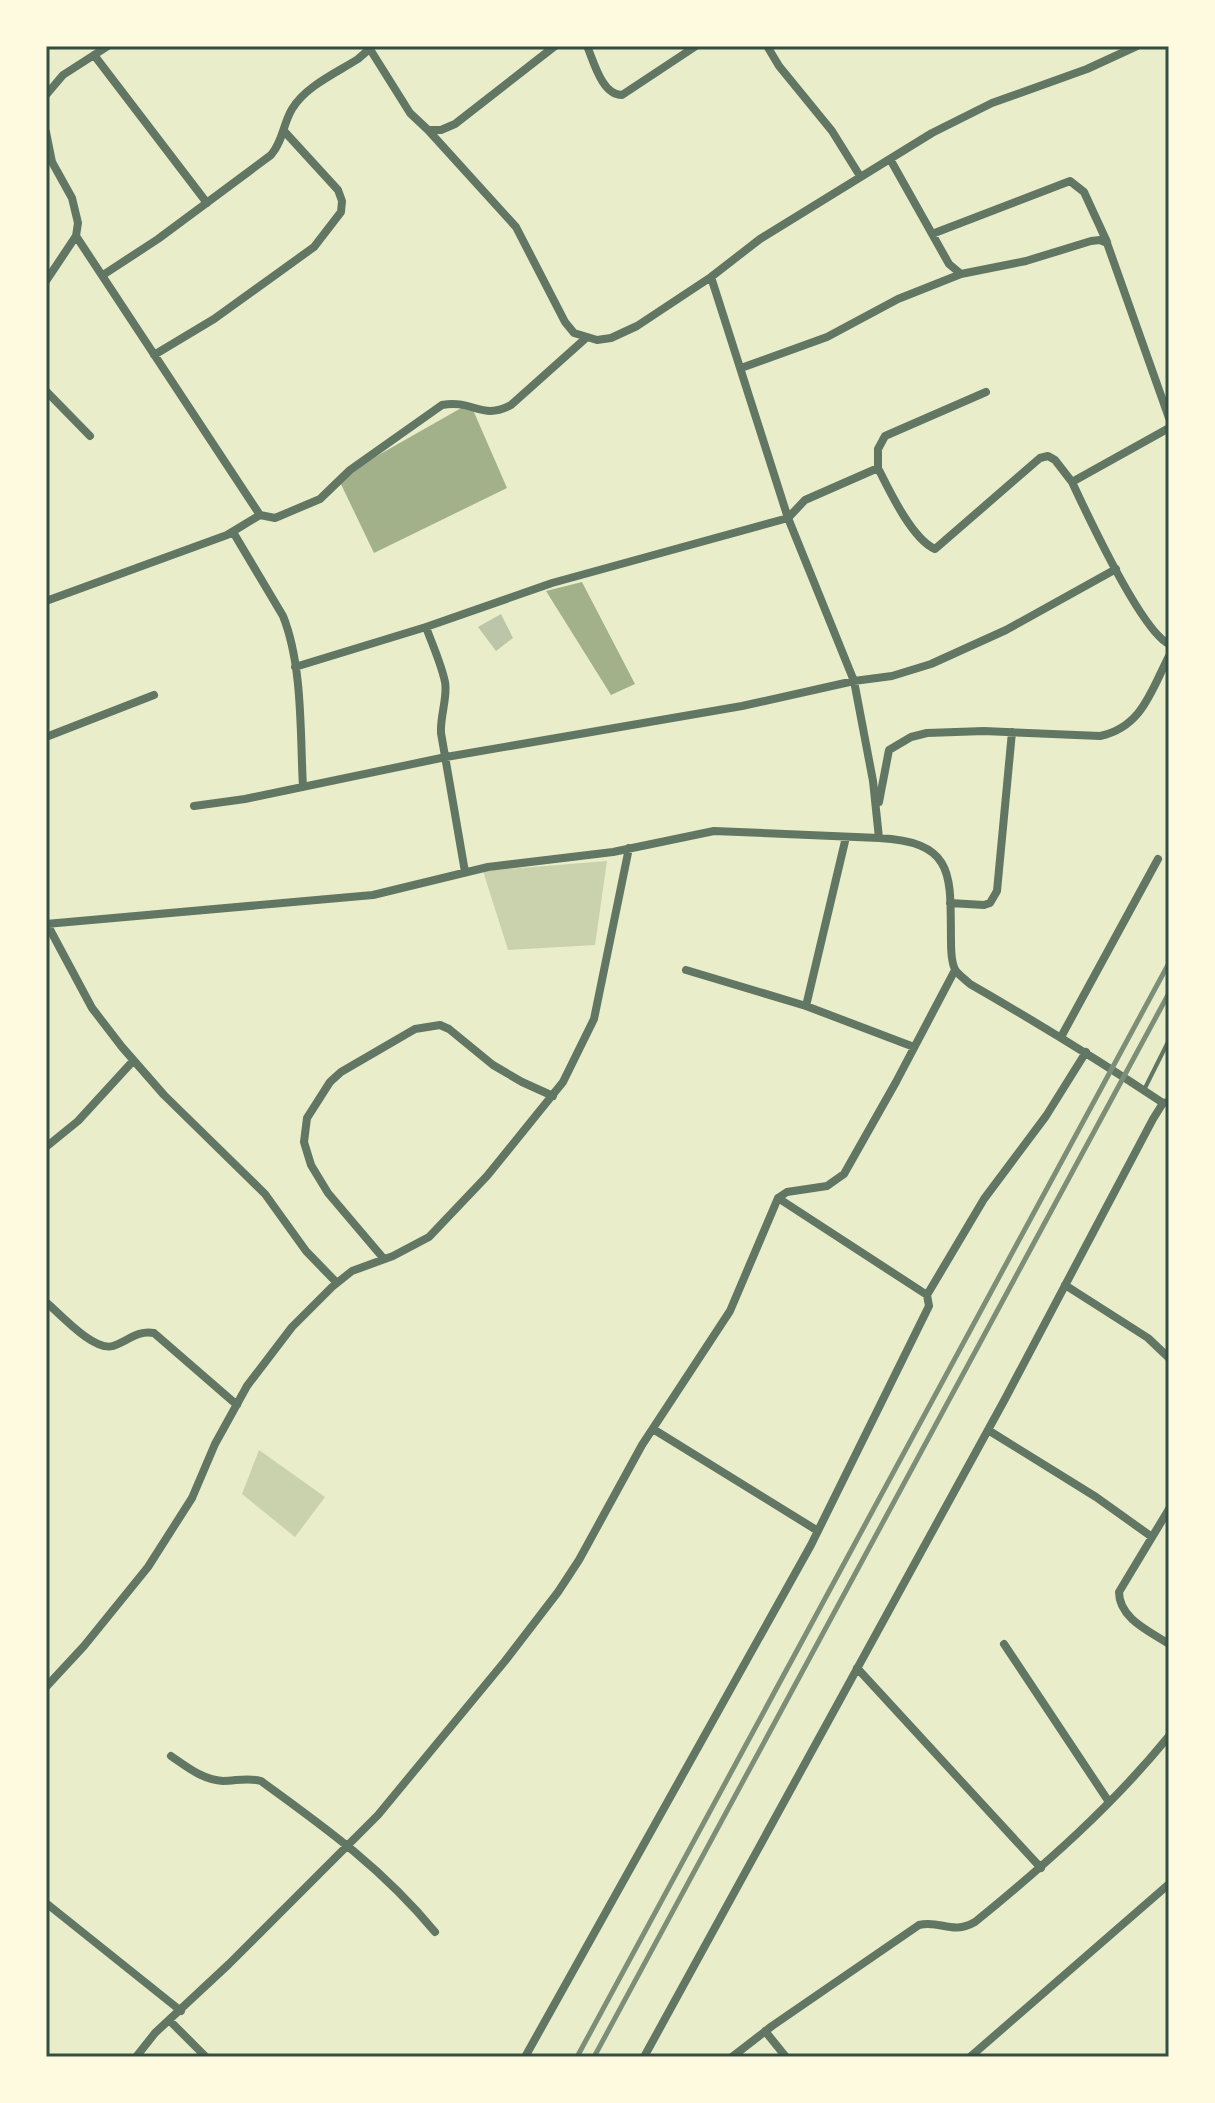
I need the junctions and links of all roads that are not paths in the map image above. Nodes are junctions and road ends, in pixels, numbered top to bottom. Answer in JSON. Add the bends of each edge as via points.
{"nodes":[{"id":1,"x":108,"y":46,"type":"edge"},
{"id":2,"x":368,"y":46,"type":"edge"},
{"id":3,"x":555,"y":46,"type":"edge"},
{"id":4,"x":587,"y":46,"type":"edge"},
{"id":5,"x":696,"y":46,"type":"edge"},
{"id":6,"x":767,"y":46,"type":"edge"},
{"id":7,"x":1137,"y":46,"type":"edge"},
{"id":8,"x":94,"y":55,"type":"junction"},
{"id":9,"x":46,"y":95,"type":"edge"},
{"id":10,"x":428,"y":130,"type":"junction"},
{"id":11,"x":284,"y":131,"type":"junction"},
{"id":12,"x":46,"y":132,"type":"edge"},
{"id":13,"x":890,"y":159,"type":"junction"},
{"id":14,"x":860,"y":176,"type":"junction"},
{"id":15,"x":207,"y":203,"type":"junction"},
{"id":16,"x":932,"y":234,"type":"junction"},
{"id":17,"x":76,"y":236,"type":"junction"},
{"id":18,"x":1107,"y":243,"type":"junction"},
{"id":19,"x":961,"y":274,"type":"junction"},
{"id":20,"x":103,"y":275,"type":"junction"},
{"id":21,"x":711,"y":277,"type":"junction"},
{"id":22,"x":46,"y":281,"type":"edge"},
{"id":23,"x":586,"y":338,"type":"junction"},
{"id":24,"x":154,"y":355,"type":"junction"},
{"id":25,"x":741,"y":368,"type":"junction"},
{"id":26,"x":46,"y":391,"type":"edge"},
{"id":27,"x":986,"y":392,"type":"dead end"},
{"id":28,"x":1169,"y":418,"type":"edge"},
{"id":29,"x":1169,"y":428,"type":"edge"},
{"id":30,"x":90,"y":436,"type":"dead end"},
{"id":31,"x":878,"y":468,"type":"junction"},
{"id":32,"x":1072,"y":482,"type":"junction"},
{"id":33,"x":260,"y":515,"type":"junction"},
{"id":34,"x":788,"y":518,"type":"junction"},
{"id":35,"x":233,"y":532,"type":"junction"},
{"id":36,"x":1116,"y":569,"type":"junction"},
{"id":37,"x":46,"y":601,"type":"edge"},
{"id":38,"x":426,"y":627,"type":"junction"},
{"id":39,"x":1169,"y":644,"type":"edge"},
{"id":40,"x":1169,"y":656,"type":"edge"},
{"id":41,"x":295,"y":667,"type":"junction"},
{"id":42,"x":854,"y":681,"type":"junction"},
{"id":43,"x":154,"y":695,"type":"dead end"},
{"id":44,"x":1012,"y":732,"type":"junction"},
{"id":45,"x":46,"y":737,"type":"edge"},
{"id":46,"x":446,"y":757,"type":"junction"},
{"id":47,"x":303,"y":787,"type":"junction"},
{"id":48,"x":194,"y":806,"type":"dead end"},
{"id":49,"x":877,"y":821,"type":"junction"},
{"id":50,"x":846,"y":837,"type":"junction"},
{"id":51,"x":879,"y":838,"type":"junction"},
{"id":52,"x":629,"y":848,"type":"junction"},
{"id":53,"x":1158,"y":859,"type":"dead end"},
{"id":54,"x":465,"y":872,"type":"junction"},
{"id":55,"x":950,"y":903,"type":"junction"},
{"id":56,"x":46,"y":924,"type":"edge"},
{"id":57,"x":686,"y":970,"type":"dead end"},
{"id":58,"x":955,"y":970,"type":"junction"},
{"id":59,"x":806,"y":1006,"type":"junction"},
{"id":60,"x":1061,"y":1037,"type":"junction"},
{"id":61,"x":1169,"y":1040,"type":"edge"},
{"id":62,"x":914,"y":1047,"type":"junction"},
{"id":63,"x":1086,"y":1052,"type":"junction"},
{"id":64,"x":133,"y":1061,"type":"junction"},
{"id":65,"x":1144,"y":1090,"type":"junction"},
{"id":66,"x":553,"y":1096,"type":"junction"},
{"id":67,"x":1166,"y":1102,"type":"edge"},
{"id":68,"x":46,"y":1147,"type":"edge"},
{"id":69,"x":778,"y":1198,"type":"junction"},
{"id":70,"x":384,"y":1259,"type":"junction"},
{"id":71,"x":337,"y":1283,"type":"junction"},
{"id":72,"x":1065,"y":1285,"type":"junction"},
{"id":73,"x":927,"y":1295,"type":"junction"},
{"id":74,"x":46,"y":1302,"type":"edge"},
{"id":75,"x":1169,"y":1358,"type":"edge"},
{"id":76,"x":237,"y":1405,"type":"junction"},
{"id":77,"x":653,"y":1429,"type":"junction"},
{"id":78,"x":988,"y":1430,"type":"junction"},
{"id":79,"x":1169,"y":1509,"type":"edge"},
{"id":80,"x":818,"y":1531,"type":"junction"},
{"id":81,"x":1152,"y":1537,"type":"junction"},
{"id":82,"x":1004,"y":1644,"type":"dead end"},
{"id":83,"x":1169,"y":1644,"type":"edge"},
{"id":84,"x":857,"y":1668,"type":"junction"},
{"id":85,"x":46,"y":1687,"type":"edge"},
{"id":86,"x":1169,"y":1736,"type":"edge"},
{"id":87,"x":171,"y":1756,"type":"dead end"},
{"id":88,"x":1109,"y":1802,"type":"junction"},
{"id":89,"x":349,"y":1845,"type":"junction"},
{"id":90,"x":1041,"y":1868,"type":"junction"},
{"id":91,"x":1169,"y":1884,"type":"edge"},
{"id":92,"x":46,"y":1903,"type":"edge"},
{"id":93,"x":435,"y":1932,"type":"dead end"},
{"id":94,"x":181,"y":2011,"type":"junction"},
{"id":95,"x":170,"y":2021,"type":"junction"},
{"id":96,"x":765,"y":2031,"type":"junction"},
{"id":97,"x":136,"y":2057,"type":"edge"},
{"id":98,"x":206,"y":2057,"type":"edge"},
{"id":99,"x":525,"y":2057,"type":"edge"},
{"id":100,"x":644,"y":2057,"type":"edge"},
{"id":101,"x":732,"y":2057,"type":"edge"},
{"id":102,"x":786,"y":2057,"type":"edge"},
{"id":103,"x":970,"y":2057,"type":"edge"}],
"edges":[{"from":1,"to":8,"type":"street"},
{"from":2,"to":10,"type":"street","via":[[410,113]]},
{"from":2,"to":11,"type":"street","via":[[358,59],[302,95]]},
{"from":3,"to":10,"type":"street","via":[[455,124]]},
{"from":4,"to":5,"type":"street","via":[[606,88],[622,95]]},
{"from":6,"to":14,"type":"street"},
{"from":7,"to":13,"type":"street","via":[[992,103]]},
{"from":8,"to":9,"type":"street","via":[[63,75]]},
{"from":8,"to":15,"type":"street"},
{"from":10,"to":23,"type":"street","via":[[516,227],[565,322]]},
{"from":11,"to":15,"type":"street","via":[[271,155]]},
{"from":11,"to":24,"type":"street","via":[[338,190],[341,212],[302,258]]},
{"from":12,"to":17,"type":"street","via":[[52,162],[72,198]]},
{"from":13,"to":14,"type":"street"},
{"from":13,"to":16,"type":"street"},
{"from":14,"to":21,"type":"street"},
{"from":15,"to":20,"type":"street"},
{"from":16,"to":18,"type":"street","via":[[1070,181],[1084,192]]},
{"from":16,"to":19,"type":"street"},
{"from":17,"to":20,"type":"street"},
{"from":17,"to":22,"type":"street"},
{"from":18,"to":19,"type":"street","via":[[1091,241]]},
{"from":18,"to":28,"type":"street"},
{"from":19,"to":25,"type":"street","via":[[898,299],[827,337]]},
{"from":20,"to":24,"type":"street"},
{"from":21,"to":23,"type":"street","via":[[637,326],[611,338]]},
{"from":21,"to":25,"type":"street"},
{"from":23,"to":33,"type":"street","via":[[511,405],[488,413],[456,402],[442,405],[350,470],[320,499],[275,518]]},
{"from":24,"to":33,"type":"street"},
{"from":25,"to":34,"type":"street"},
{"from":26,"to":30,"type":"street"},
{"from":27,"to":31,"type":"street","via":[[885,436],[878,449]]},
{"from":29,"to":32,"type":"street"},
{"from":31,"to":32,"type":"street","via":[[906,518],[935,549],[1040,458],[1055,460]]},
{"from":31,"to":34,"type":"street","via":[[805,500]]},
{"from":32,"to":36,"type":"street"},
{"from":33,"to":35,"type":"street"},
{"from":34,"to":38,"type":"street","via":[[552,583]]},
{"from":34,"to":42,"type":"street"},
{"from":35,"to":37,"type":"street"},
{"from":35,"to":41,"type":"street","via":[[283,616]]},
{"from":36,"to":39,"type":"street","via":[[1155,634]]},
{"from":36,"to":42,"type":"street","via":[[1006,630],[931,664]]},
{"from":38,"to":41,"type":"street"},
{"from":38,"to":46,"type":"street","via":[[445,683],[440,715]]},
{"from":40,"to":44,"type":"street","via":[[1135,718],[1117,732]]},
{"from":41,"to":47,"type":"street"},
{"from":42,"to":46,"type":"street","via":[[742,706]]},
{"from":42,"to":49,"type":"street"},
{"from":43,"to":45,"type":"street"},
{"from":44,"to":49,"type":"street","via":[[927,733],[889,750]]},
{"from":44,"to":55,"type":"street","via":[[997,891],[984,905]]},
{"from":46,"to":47,"type":"street"},
{"from":46,"to":54,"type":"street"},
{"from":47,"to":48,"type":"street"},
{"from":49,"to":51,"type":"street"},
{"from":50,"to":51,"type":"street"},
{"from":50,"to":52,"type":"street","via":[[714,831]]},
{"from":50,"to":59,"type":"street"},
{"from":51,"to":55,"type":"street","via":[[906,840],[934,854],[950,877]]},
{"from":52,"to":54,"type":"street"},
{"from":52,"to":66,"type":"street","via":[[594,1019]]},
{"from":53,"to":60,"type":"street"},
{"from":54,"to":56,"type":"street","via":[[373,895]]},
{"from":55,"to":58,"type":"street"},
{"from":56,"to":64,"type":"street","via":[[92,1008]]},
{"from":57,"to":59,"type":"street"},
{"from":58,"to":60,"type":"street"},
{"from":58,"to":62,"type":"street"},
{"from":59,"to":62,"type":"street"},
{"from":60,"to":63,"type":"street"},
{"from":61,"to":65,"type":"lane"},
{"from":62,"to":69,"type":"street","via":[[844,1174],[827,1186]]},
{"from":63,"to":65,"type":"street"},
{"from":63,"to":73,"type":"street","via":[[984,1199]]},
{"from":64,"to":68,"type":"street","via":[[78,1121]]},
{"from":64,"to":71,"type":"street","via":[[265,1194]]},
{"from":65,"to":67,"type":"street"},
{"from":66,"to":70,"type":"street","via":[[445,1222],[413,1247]]},
{"from":66,"to":70,"type":"street","via":[[493,1065],[440,1025],[415,1029],[330,1082],[307,1118],[304,1142],[311,1165]]},
{"from":67,"to":72,"type":"street"},
{"from":69,"to":73,"type":"street"},
{"from":69,"to":77,"type":"street","via":[[730,1311]]},
{"from":70,"to":71,"type":"street"},
{"from":71,"to":76,"type":"street","via":[[292,1327]]},
{"from":72,"to":75,"type":"street","via":[[1148,1338]]},
{"from":72,"to":78,"type":"street"},
{"from":73,"to":80,"type":"street","via":[[926,1315]]},
{"from":74,"to":76,"type":"street","via":[[104,1347],[144,1331],[154,1333]]},
{"from":76,"to":85,"type":"street","via":[[192,1498],[148,1567]]},
{"from":77,"to":80,"type":"street"},
{"from":77,"to":89,"type":"street","via":[[558,1592]]},
{"from":78,"to":81,"type":"street"},
{"from":78,"to":84,"type":"street"},
{"from":79,"to":81,"type":"street"},
{"from":80,"to":99,"type":"street"},
{"from":81,"to":83,"type":"street","via":[[1119,1592],[1119,1602],[1132,1619]]},
{"from":82,"to":88,"type":"street"},
{"from":84,"to":90,"type":"street"},
{"from":84,"to":100,"type":"street"},
{"from":86,"to":88,"type":"street"},
{"from":87,"to":89,"type":"street","via":[[208,1778],[261,1781]]},
{"from":88,"to":90,"type":"street"},
{"from":89,"to":93,"type":"street"},
{"from":89,"to":94,"type":"street"},
{"from":90,"to":96,"type":"street","via":[[963,1929],[919,1925]]},
{"from":91,"to":103,"type":"street"},
{"from":92,"to":94,"type":"street"},
{"from":94,"to":95,"type":"street"},
{"from":95,"to":97,"type":"street"},
{"from":95,"to":98,"type":"street"},
{"from":96,"to":101,"type":"street"},
{"from":96,"to":102,"type":"street"}]}
